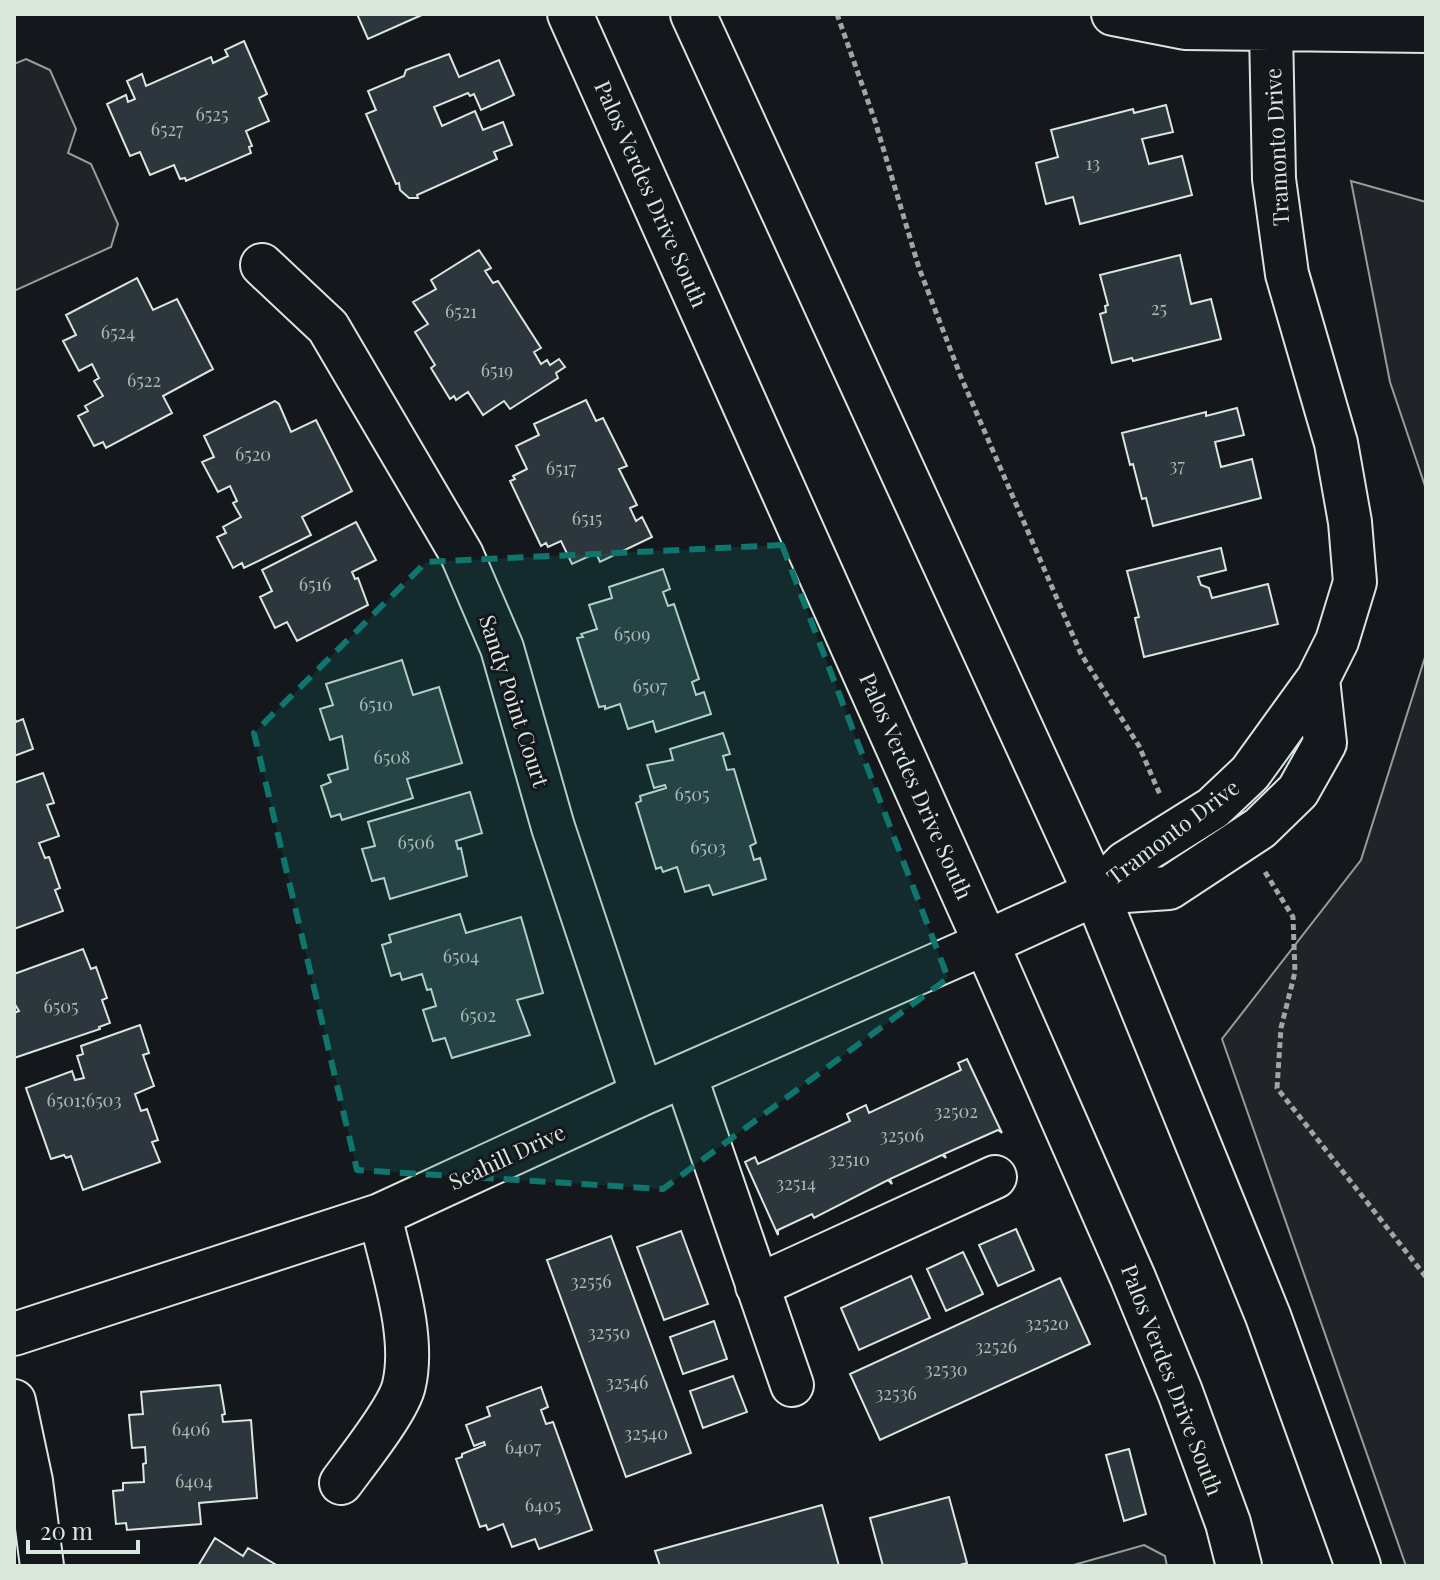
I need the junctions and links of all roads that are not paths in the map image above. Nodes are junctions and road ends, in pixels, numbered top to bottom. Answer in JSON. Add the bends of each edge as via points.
{"nodes":[{"id":1,"x":570,"y":14,"type":"edge"},
{"id":2,"x":693,"y":14,"type":"edge"},
{"id":3,"x":1113,"y":14,"type":"edge"},
{"id":4,"x":1271,"y":30,"type":"junction"},
{"id":5,"x":1426,"y":31,"type":"edge"},
{"id":6,"x":262,"y":265,"type":"dead end"},
{"id":7,"x":1318,"y":679,"type":"junction"},
{"id":8,"x":1096,"y":893,"type":"junction"},
{"id":9,"x":986,"y":943,"type":"junction"},
{"id":10,"x":685,"y":1075,"type":"junction"},
{"id":11,"x":642,"y":1094,"type":"junction"},
{"id":12,"x":995,"y":1177,"type":"dead end"},
{"id":13,"x":380,"y":1215,"type":"junction"},
{"id":14,"x":757,"y":1286,"type":"junction"},
{"id":15,"x":14,"y":1334,"type":"edge"},
{"id":16,"x":792,"y":1385,"type":"dead end"},
{"id":17,"x":14,"y":1401,"type":"edge"},
{"id":18,"x":341,"y":1483,"type":"dead end"},
{"id":19,"x":42,"y":1566,"type":"edge"},
{"id":20,"x":1239,"y":1566,"type":"edge"},
{"id":21,"x":1358,"y":1566,"type":"edge"}],
"edges":[{"from":1,"to":9,"type":"main road","name":"Palos Verdes Drive South"},
{"from":2,"to":8,"type":"main road"},
{"from":3,"to":4,"type":"street","via":[[1185,28]]},
{"from":4,"to":5,"type":"street"},
{"from":4,"to":7,"type":"street","name":"Tramonto Drive","via":[[1274,179],[1287,274],[1336,443],[1355,582],[1337,641]]},
{"from":6,"to":11,"type":"street","name":"Sandy Point Court","via":[[328,327],[462,555],[502,648],[553,827]]},
{"from":7,"to":8,"type":"street","name":"Tramonto Drive","via":[[1250,773],[1213,808],[1125,863]]},
{"from":7,"to":8,"type":"street","name":"Tramonto Drive","via":[[1325,743],[1298,791],[1260,828],[1169,888]]},
{"from":8,"to":9,"type":"main road"},
{"from":8,"to":21,"type":"main road","via":[[1268,1316]]},
{"from":9,"to":10,"type":"street","name":"Seahill Drive"},
{"from":9,"to":20,"type":"main road","name":"Palos Verdes Drive South","via":[[1168,1364]]},
{"from":10,"to":11,"type":"street","name":"Seahill Drive"},
{"from":10,"to":14,"type":"street"},
{"from":11,"to":13,"type":"street","name":"Seahill Drive"},
{"from":12,"to":14,"type":"street"},
{"from":13,"to":15,"type":"street","name":"Seahill Drive"},
{"from":13,"to":18,"type":"street","via":[[408,1349],[404,1388]]},
{"from":14,"to":16,"type":"street"},
{"from":17,"to":19,"type":"street"}]}
